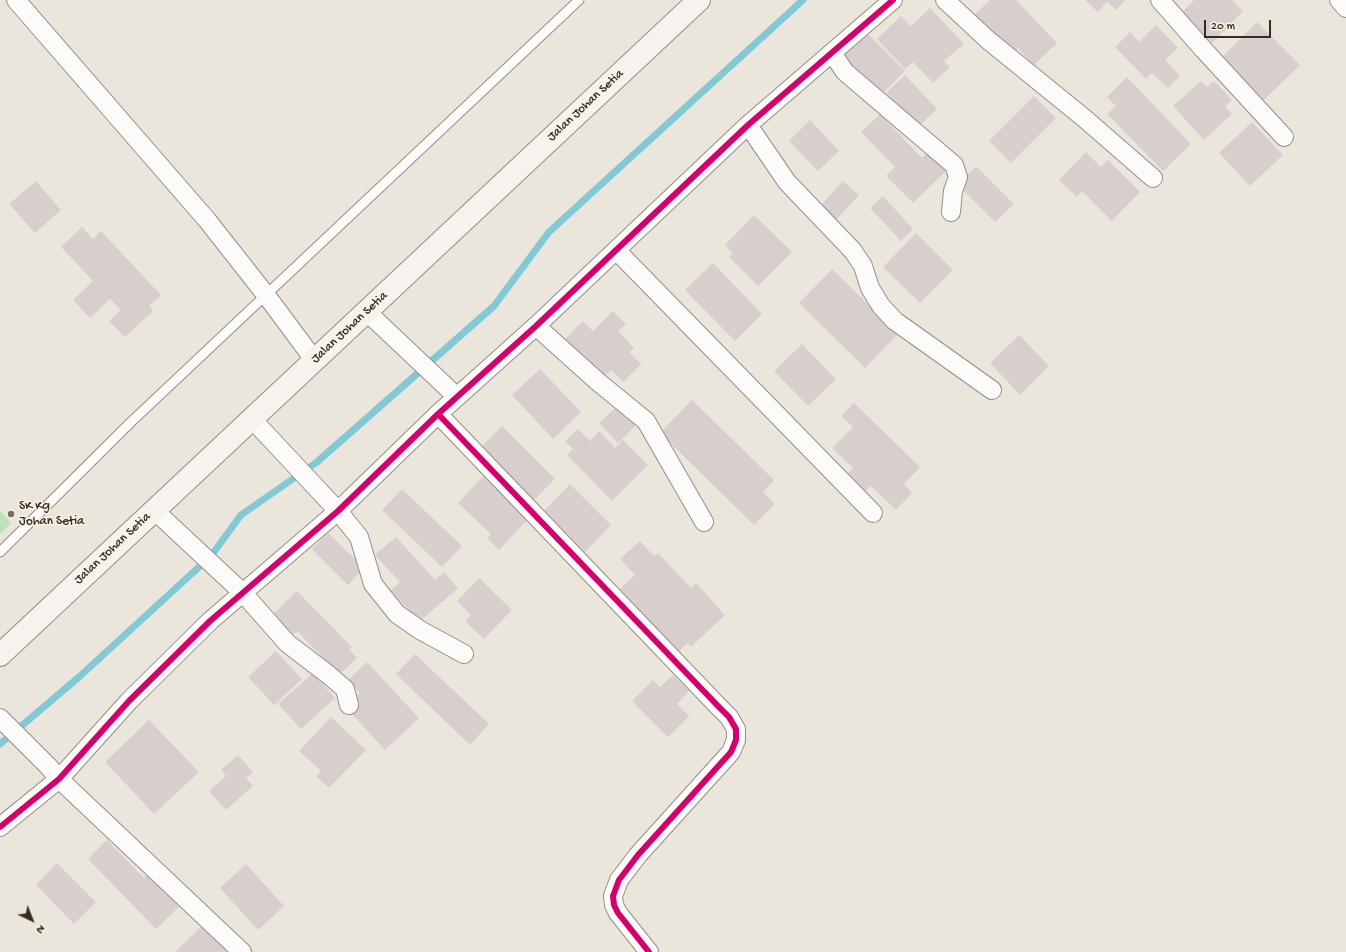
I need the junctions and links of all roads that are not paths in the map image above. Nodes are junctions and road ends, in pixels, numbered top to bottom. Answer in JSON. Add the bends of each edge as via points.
{"nodes":[{"id":1,"x":16,"y":0,"type":"edge"},
{"id":2,"x":579,"y":0,"type":"edge"},
{"id":3,"x":699,"y":0,"type":"edge"},
{"id":4,"x":945,"y":0,"type":"edge"},
{"id":5,"x":1160,"y":0,"type":"edge"},
{"id":6,"x":1339,"y":0,"type":"edge"},
{"id":7,"x":886,"y":2,"type":"edge"},
{"id":8,"x":1346,"y":8,"type":"edge"},
{"id":9,"x":832,"y":53,"type":"junction"},
{"id":10,"x":748,"y":125,"type":"junction"},
{"id":11,"x":1284,"y":137,"type":"dead end"},
{"id":12,"x":1153,"y":178,"type":"dead end"},
{"id":13,"x":951,"y":212,"type":"dead end"},
{"id":14,"x":616,"y":250,"type":"junction"},
{"id":15,"x":266,"y":295,"type":"junction"},
{"id":16,"x":367,"y":312,"type":"junction"},
{"id":17,"x":536,"y":326,"type":"junction"},
{"id":18,"x":315,"y":361,"type":"junction"},
{"id":19,"x":992,"y":390,"type":"dead end"},
{"id":20,"x":452,"y":392,"type":"junction"},
{"id":21,"x":438,"y":414,"type":"junction"},
{"id":22,"x":252,"y":419,"type":"junction"},
{"id":23,"x":332,"y":505,"type":"junction"},
{"id":24,"x":154,"y":510,"type":"junction"},
{"id":25,"x":873,"y":513,"type":"dead end"},
{"id":26,"x":704,"y":522,"type":"dead end"},
{"id":27,"x":0,"y":552,"type":"edge"},
{"id":28,"x":240,"y":590,"type":"junction"},
{"id":29,"x":464,"y":654,"type":"dead end"},
{"id":30,"x":0,"y":655,"type":"edge"},
{"id":31,"x":349,"y":705,"type":"dead end"},
{"id":32,"x":0,"y":718,"type":"edge"},
{"id":33,"x":54,"y":773,"type":"junction"},
{"id":34,"x":0,"y":827,"type":"edge"},
{"id":35,"x":242,"y":952,"type":"edge"},
{"id":36,"x":649,"y":952,"type":"edge"}],
"edges":[{"from":1,"to":15,"type":"street","via":[[207,220]]},
{"from":2,"to":15,"type":"lane"},
{"from":3,"to":16,"type":"main road","name":"Jalan Johan Setia"},
{"from":4,"to":12,"type":"street","via":[[988,40]]},
{"from":5,"to":11,"type":"street"},
{"from":6,"to":8,"type":"street"},
{"from":7,"to":9,"type":"street"},
{"from":9,"to":10,"type":"street"},
{"from":9,"to":13,"type":"street","via":[[845,72],[954,165],[958,177],[953,191]]},
{"from":10,"to":14,"type":"street"},
{"from":10,"to":19,"type":"street","via":[[787,182],[853,251],[863,266],[870,288],[881,306],[895,321]]},
{"from":14,"to":17,"type":"street"},
{"from":14,"to":25,"type":"street"},
{"from":15,"to":18,"type":"street"},
{"from":15,"to":27,"type":"lane","via":[[130,423]]},
{"from":16,"to":18,"type":"main road","name":"Jalan Johan Setia"},
{"from":16,"to":20,"type":"street"},
{"from":17,"to":20,"type":"street"},
{"from":17,"to":26,"type":"street","via":[[646,421]]},
{"from":18,"to":22,"type":"main road","name":"Jalan Johan Setia"},
{"from":20,"to":21,"type":"street"},
{"from":21,"to":23,"type":"street"},
{"from":21,"to":36,"type":"street","via":[[724,711],[736,729],[736,740],[731,752],[638,855],[619,880],[613,896],[614,904],[618,913]]},
{"from":22,"to":23,"type":"street"},
{"from":22,"to":24,"type":"main road","name":"Jalan Johan Setia"},
{"from":23,"to":28,"type":"street"},
{"from":23,"to":29,"type":"street","via":[[359,537],[373,584],[397,614]]},
{"from":24,"to":28,"type":"street"},
{"from":24,"to":30,"type":"main road","name":"Jalan Johan Setia"},
{"from":28,"to":31,"type":"street","via":[[287,643],[345,689]]},
{"from":28,"to":33,"type":"street"},
{"from":32,"to":33,"type":"street"},
{"from":33,"to":34,"type":"street"},
{"from":33,"to":35,"type":"street"}]}
